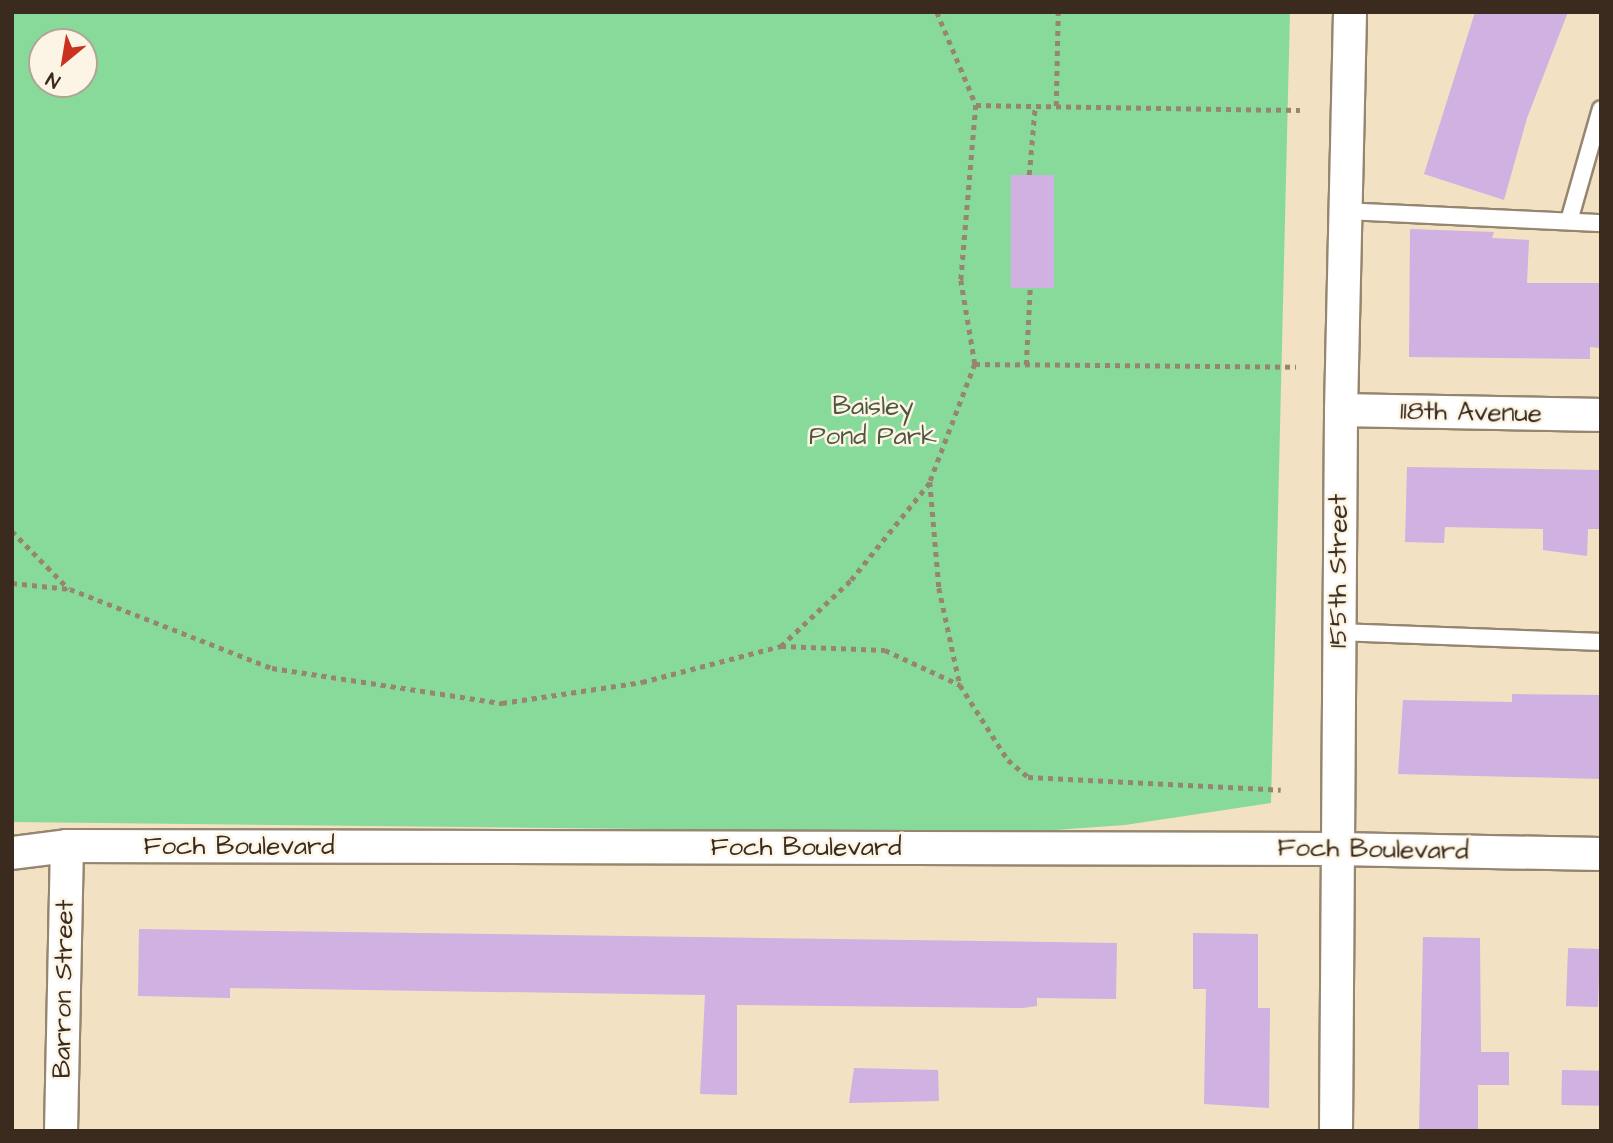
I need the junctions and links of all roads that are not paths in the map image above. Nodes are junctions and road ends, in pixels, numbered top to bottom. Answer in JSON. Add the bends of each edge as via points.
{"nodes":[{"id":1,"x":1350,"y":12,"type":"edge"},
{"id":2,"x":1601,"y":109,"type":"edge"},
{"id":3,"x":1344,"y":211,"type":"junction"},
{"id":4,"x":1569,"y":221,"type":"junction"},
{"id":5,"x":1601,"y":223,"type":"edge"},
{"id":6,"x":1341,"y":410,"type":"junction"},
{"id":7,"x":1601,"y":415,"type":"edge"},
{"id":8,"x":1339,"y":632,"type":"junction"},
{"id":9,"x":1601,"y":642,"type":"edge"},
{"id":10,"x":67,"y":846,"type":"junction"},
{"id":11,"x":1337,"y":849,"type":"junction"},
{"id":12,"x":12,"y":853,"type":"edge"},
{"id":13,"x":1601,"y":854,"type":"edge"},
{"id":14,"x":61,"y":1131,"type":"edge"},
{"id":15,"x":1336,"y":1131,"type":"edge"}],
"edges":[{"from":1,"to":3,"type":"street","name":"155th Street"},
{"from":2,"to":4,"type":"lane"},
{"from":3,"to":4,"type":"lane"},
{"from":3,"to":6,"type":"street","name":"155th Street"},
{"from":4,"to":5,"type":"lane"},
{"from":6,"to":7,"type":"street","name":"118th Avenue"},
{"from":6,"to":8,"type":"street","name":"155th Street"},
{"from":8,"to":9,"type":"lane"},
{"from":8,"to":11,"type":"street","name":"155th Street"},
{"from":10,"to":11,"type":"street","name":"Foch Boulevard"},
{"from":10,"to":12,"type":"street","name":"Foch Boulevard"},
{"from":10,"to":14,"type":"street","name":"Barron Street"},
{"from":11,"to":13,"type":"street","name":"Foch Boulevard"},
{"from":11,"to":15,"type":"street","name":"155th Street"}]}
